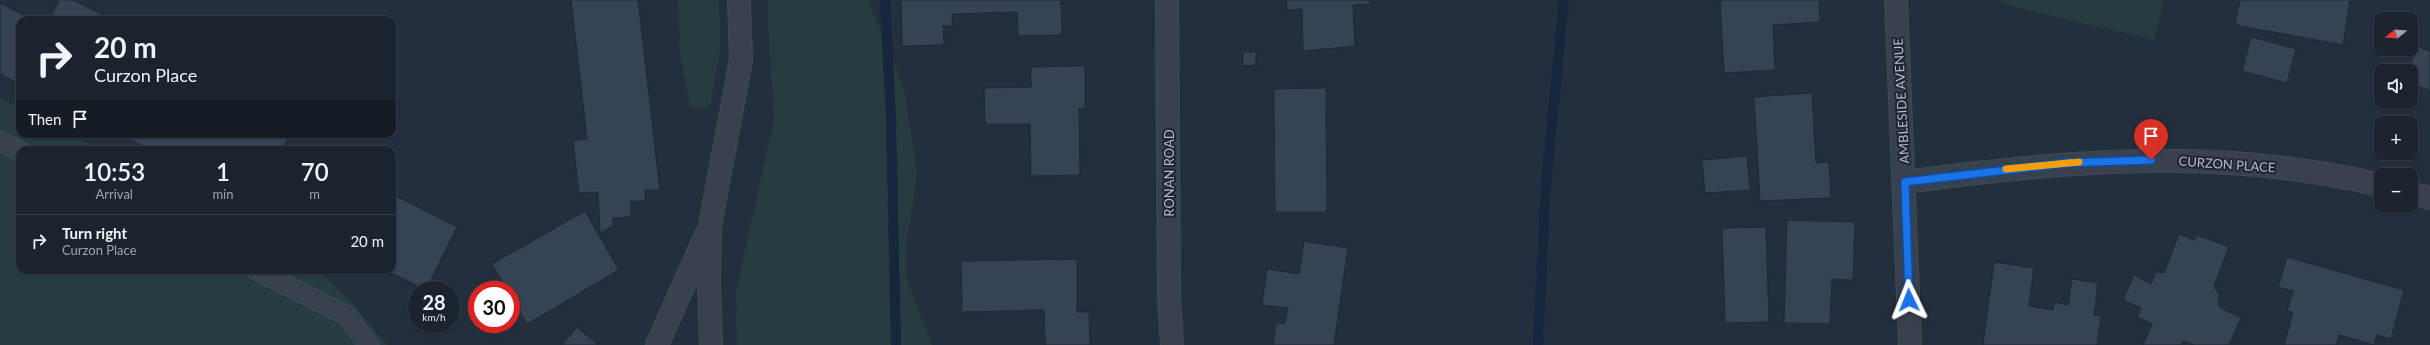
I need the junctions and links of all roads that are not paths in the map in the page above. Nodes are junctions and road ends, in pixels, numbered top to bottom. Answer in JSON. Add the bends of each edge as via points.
{"nodes":[{"id":1,"x":739,"y":0,"type":"edge"},
{"id":2,"x":1167,"y":0,"type":"edge"},
{"id":3,"x":1896,"y":0,"type":"edge"},
{"id":4,"x":0,"y":141,"type":"edge"},
{"id":5,"x":16,"y":149,"type":"edge"},
{"id":6,"x":1905,"y":182,"type":"junction"},
{"id":7,"x":2374,"y":183,"type":"edge"},
{"id":8,"x":2418,"y":195,"type":"edge"},
{"id":9,"x":2430,"y":198,"type":"edge"},
{"id":10,"x":710,"y":225,"type":"junction"},
{"id":11,"x":264,"y":274,"type":"edge"},
{"id":12,"x":369,"y":345,"type":"edge"},
{"id":13,"x":657,"y":345,"type":"edge"},
{"id":14,"x":711,"y":345,"type":"edge"},
{"id":15,"x":1172,"y":345,"type":"edge"},
{"id":16,"x":1910,"y":345,"type":"edge"}],
"edges":[{"from":1,"to":10,"type":"street","via":[[741,60]]},
{"from":2,"to":15,"type":"street","name":"RONAN ROAD","via":[[1169,296]]},
{"from":3,"to":6,"type":"street","name":"AMBLESIDE AVENUE"},
{"from":4,"to":5,"type":"lane"},
{"from":6,"to":7,"type":"street","name":"CURZON PLACE","via":[[2066,163],[2151,160],[2280,168]]},
{"from":6,"to":16,"type":"street","name":"AMBLESIDE AVENUE"},
{"from":8,"to":9,"type":"street"},
{"from":10,"to":13,"type":"street"},
{"from":10,"to":14,"type":"street"},
{"from":11,"to":12,"type":"lane","via":[[348,316]]}]}
